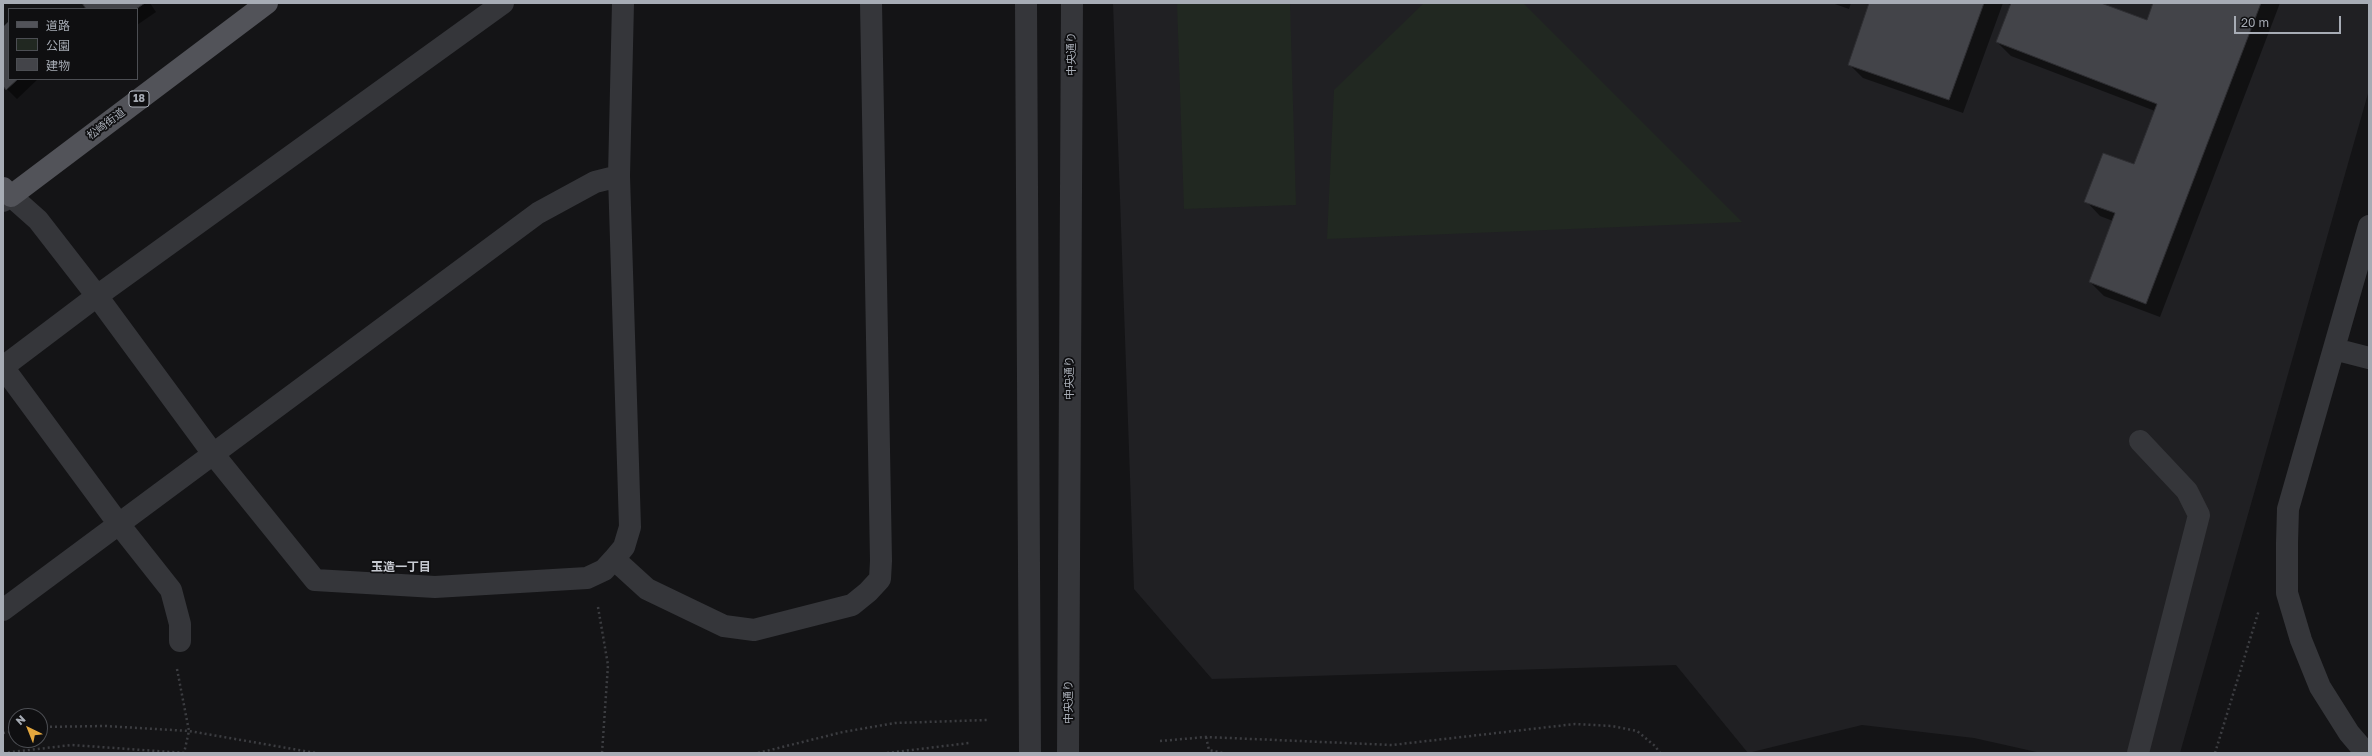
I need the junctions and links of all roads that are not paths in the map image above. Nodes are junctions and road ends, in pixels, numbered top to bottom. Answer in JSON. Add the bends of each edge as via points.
{"nodes":[{"id":1,"x":267,"y":3,"type":"edge"},
{"id":2,"x":504,"y":3,"type":"edge"},
{"id":3,"x":623,"y":3,"type":"edge"},
{"id":4,"x":870,"y":3,"type":"edge"},
{"id":5,"x":1026,"y":3,"type":"edge"},
{"id":6,"x":1072,"y":3,"type":"edge"},
{"id":7,"x":618,"y":176,"type":"junction"},
{"id":8,"x":6,"y":195,"type":"edge"},
{"id":9,"x":2369,"y":226,"type":"edge"},
{"id":10,"x":97,"y":296,"type":"junction"},
{"id":11,"x":2334,"y":349,"type":"junction"},
{"id":12,"x":2369,"y":358,"type":"edge"},
{"id":13,"x":3,"y":367,"type":"edge"},
{"id":14,"x":2140,"y":441,"type":"dead end"},
{"id":15,"x":214,"y":455,"type":"junction"},
{"id":16,"x":118,"y":523,"type":"junction"},
{"id":17,"x":614,"y":559,"type":"junction"},
{"id":18,"x":3,"y":610,"type":"edge"},
{"id":19,"x":180,"y":641,"type":"road end"},
{"id":20,"x":1030,"y":753,"type":"edge"},
{"id":21,"x":1068,"y":753,"type":"edge"},
{"id":22,"x":2138,"y":753,"type":"edge"},
{"id":23,"x":2366,"y":753,"type":"edge"}],
"edges":[{"from":1,"to":8,"type":"main road","name":"松崎街道","number":"18"},
{"from":2,"to":10,"type":"street"},
{"from":3,"to":7,"type":"street"},
{"from":4,"to":17,"type":"street","via":[[880,579],[852,605],[754,630],[724,626],[647,589]]},
{"from":5,"to":20,"type":"street"},
{"from":6,"to":21,"type":"street","name":"中央通り"},
{"from":7,"to":15,"type":"street","via":[[595,182],[538,212]]},
{"from":7,"to":17,"type":"street","via":[[630,527],[624,547]]},
{"from":8,"to":10,"type":"street","via":[[38,220]]},
{"from":9,"to":11,"type":"street"},
{"from":10,"to":13,"type":"street"},
{"from":10,"to":15,"type":"street"},
{"from":11,"to":12,"type":"street"},
{"from":11,"to":23,"type":"street","via":[[2288,509],[2288,593],[2320,687],[2349,733]]},
{"from":13,"to":16,"type":"street"},
{"from":14,"to":22,"type":"street","via":[[2187,491],[2199,515]]},
{"from":15,"to":16,"type":"street"},
{"from":15,"to":17,"type":"street","via":[[315,580],[435,587],[587,578],[604,570]]},
{"from":16,"to":18,"type":"street"},
{"from":16,"to":19,"type":"street","via":[[171,590],[180,624]]}]}
